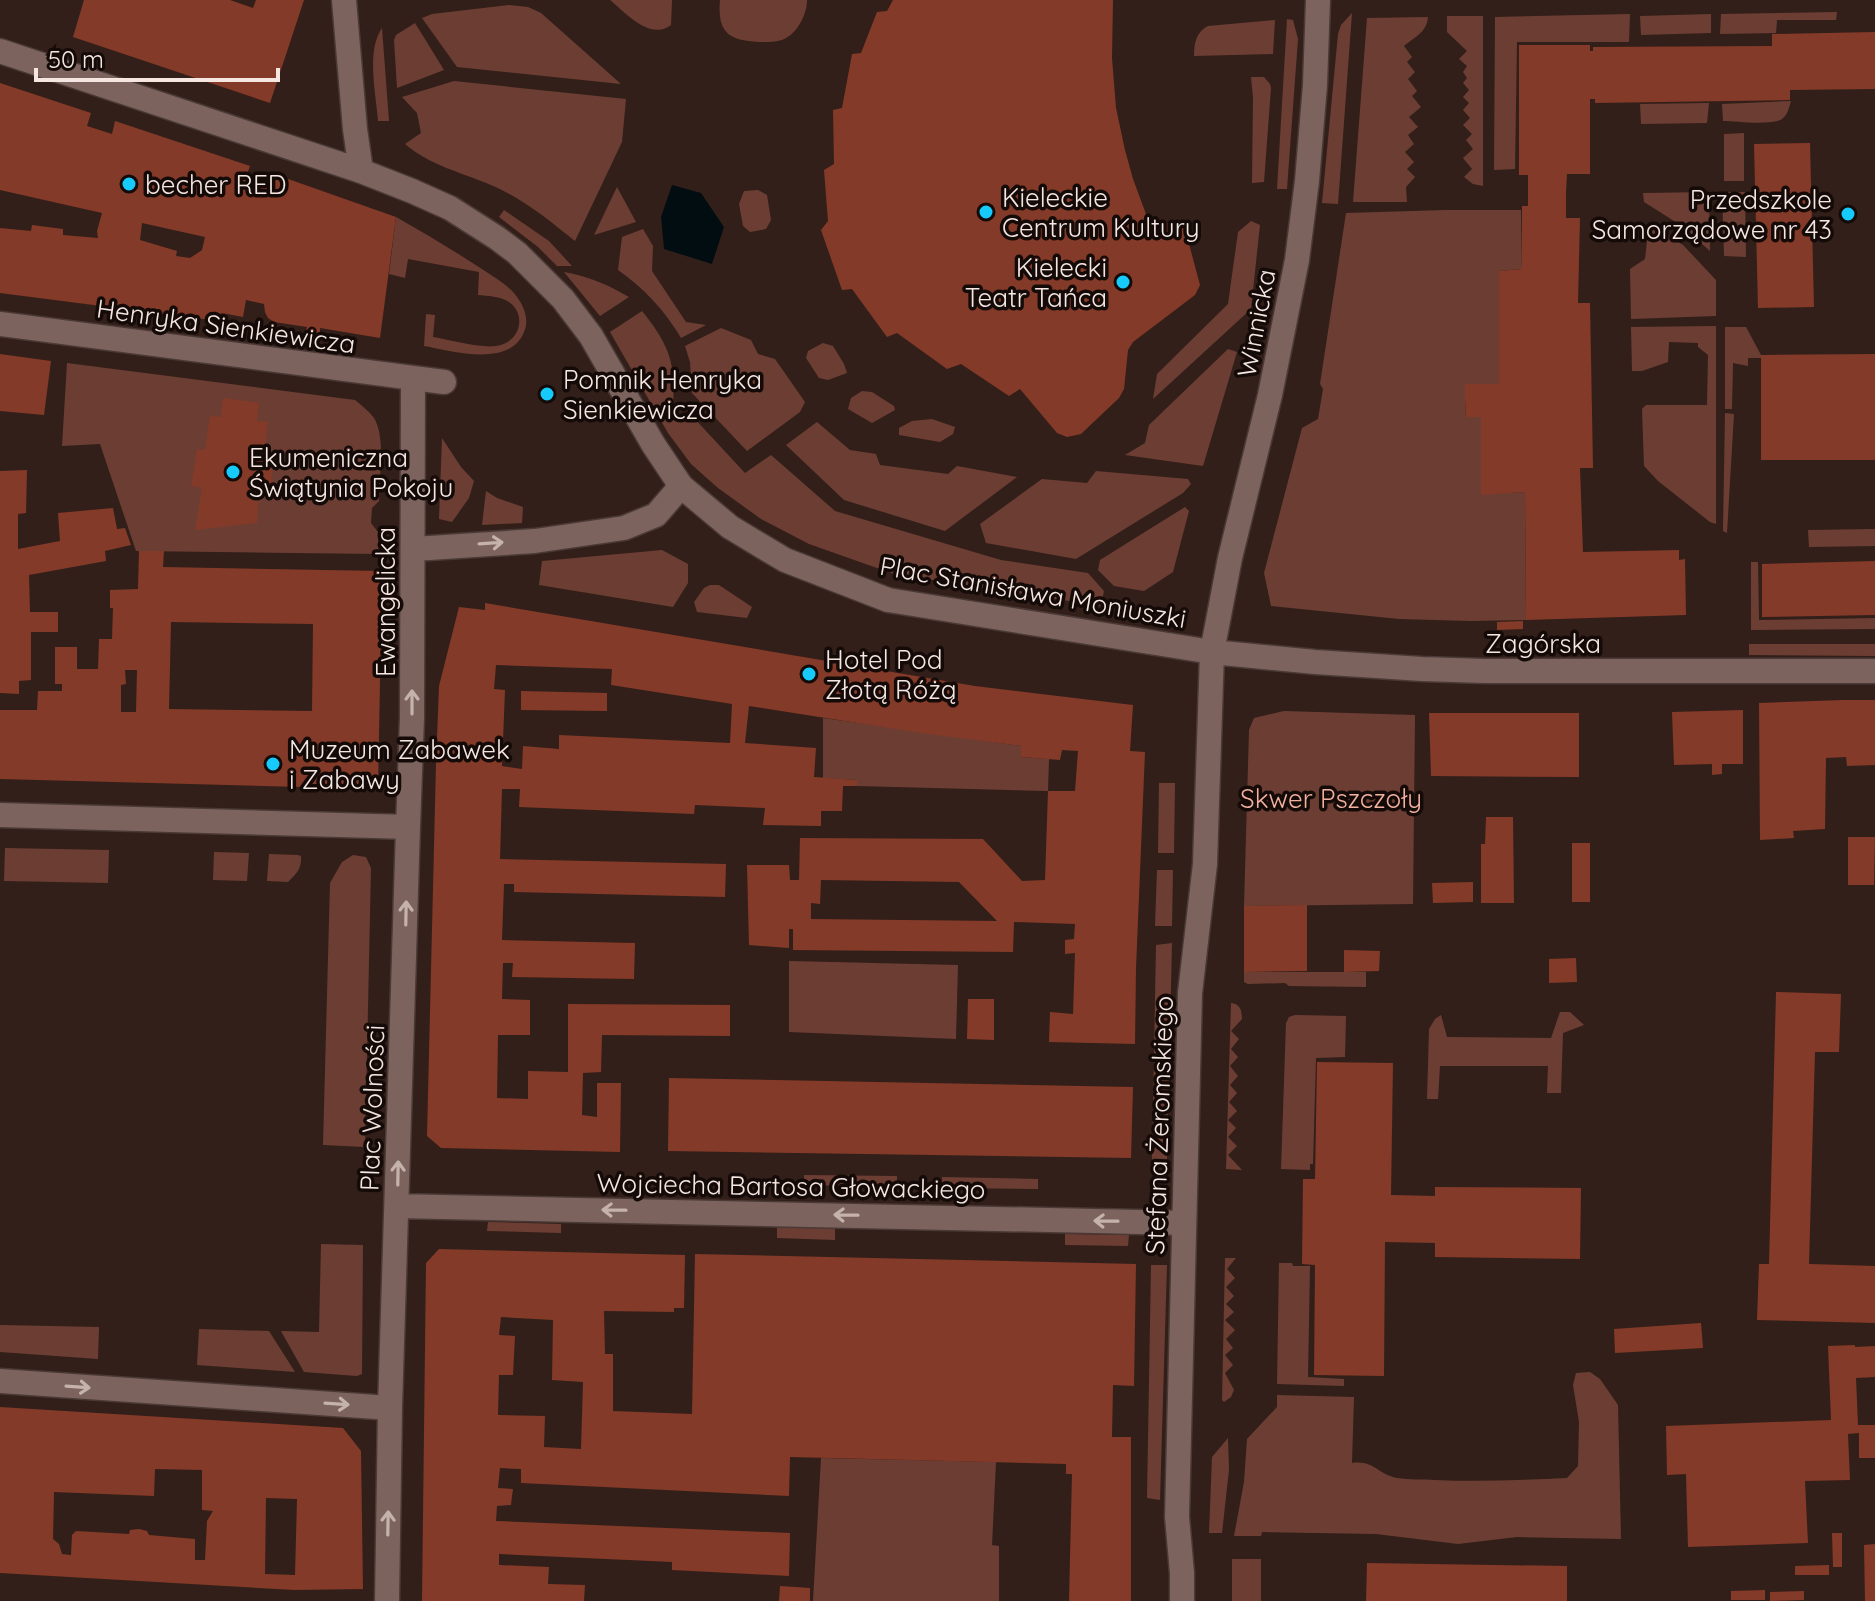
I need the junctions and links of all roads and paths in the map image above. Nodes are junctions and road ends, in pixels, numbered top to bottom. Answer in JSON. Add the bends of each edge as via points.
{"nodes":[{"id":1,"x":344,"y":0,"type":"edge"},
{"id":2,"x":1318,"y":0,"type":"edge"},
{"id":3,"x":0,"y":51,"type":"edge"},
{"id":4,"x":361,"y":171,"type":"junction"},
{"id":5,"x":0,"y":324,"type":"edge"},
{"id":6,"x":413,"y":379,"type":"junction"},
{"id":7,"x":444,"y":382,"type":"dead end"},
{"id":8,"x":681,"y":486,"type":"junction"},
{"id":9,"x":414,"y":549,"type":"junction"},
{"id":10,"x":1212,"y":652,"type":"junction"},
{"id":11,"x":1875,"y":671,"type":"edge"},
{"id":12,"x":0,"y":815,"type":"edge"},
{"id":13,"x":408,"y":827,"type":"junction"},
{"id":14,"x":397,"y":1206,"type":"junction"},
{"id":15,"x":1184,"y":1223,"type":"junction"},
{"id":16,"x":0,"y":1381,"type":"edge"},
{"id":17,"x":390,"y":1408,"type":"junction"},
{"id":18,"x":387,"y":1601,"type":"edge"},
{"id":19,"x":1182,"y":1601,"type":"edge"}],
"edges":[{"from":1,"to":4,"type":"street"},
{"from":2,"to":10,"type":"street","name":"Winnicka","via":[[1307,181],[1293,287]]},
{"from":3,"to":4,"type":"street","name":"Plac Stanisława Moniuszki"},
{"from":4,"to":8,"type":"street","name":"Plac Stanisława Moniuszki","via":[[462,216],[543,278],[591,336]]},
{"from":5,"to":6,"type":"street","name":"Henryka Sienkiewicza"},
{"from":6,"to":7,"type":"street","name":"Henryka Sienkiewicza"},
{"from":6,"to":9,"type":"street","name":"Ewangelicka"},
{"from":9,"to":8,"type":"street","one_way":true,"via":[[535,541],[624,528],[656,515]]},
{"from":8,"to":10,"type":"street","name":"Plac Stanisława Moniuszki","via":[[730,527],[785,560],[888,600]]},
{"from":13,"to":9,"type":"street","name":"Ewangelicka","one_way":true},
{"from":10,"to":11,"type":"street","name":"Zagórska","via":[[1422,669]]},
{"from":10,"to":15,"type":"street","name":"Stefana Żeromskiego","via":[[1205,864],[1190,993]]},
{"from":12,"to":13,"type":"street"},
{"from":14,"to":13,"type":"street","name":"Plac Wolności","one_way":true},
{"from":15,"to":14,"type":"street","name":"Wojciecha Bartosa Głowackiego","one_way":true},
{"from":14,"to":17,"type":"street","name":"Plac Wolności"},
{"from":15,"to":19,"type":"street","name":"Stefana Żeromskiego","via":[[1177,1517]]},
{"from":16,"to":17,"type":"street","one_way":true},
{"from":18,"to":17,"type":"street","name":"Plac Wolności","one_way":true}]}
